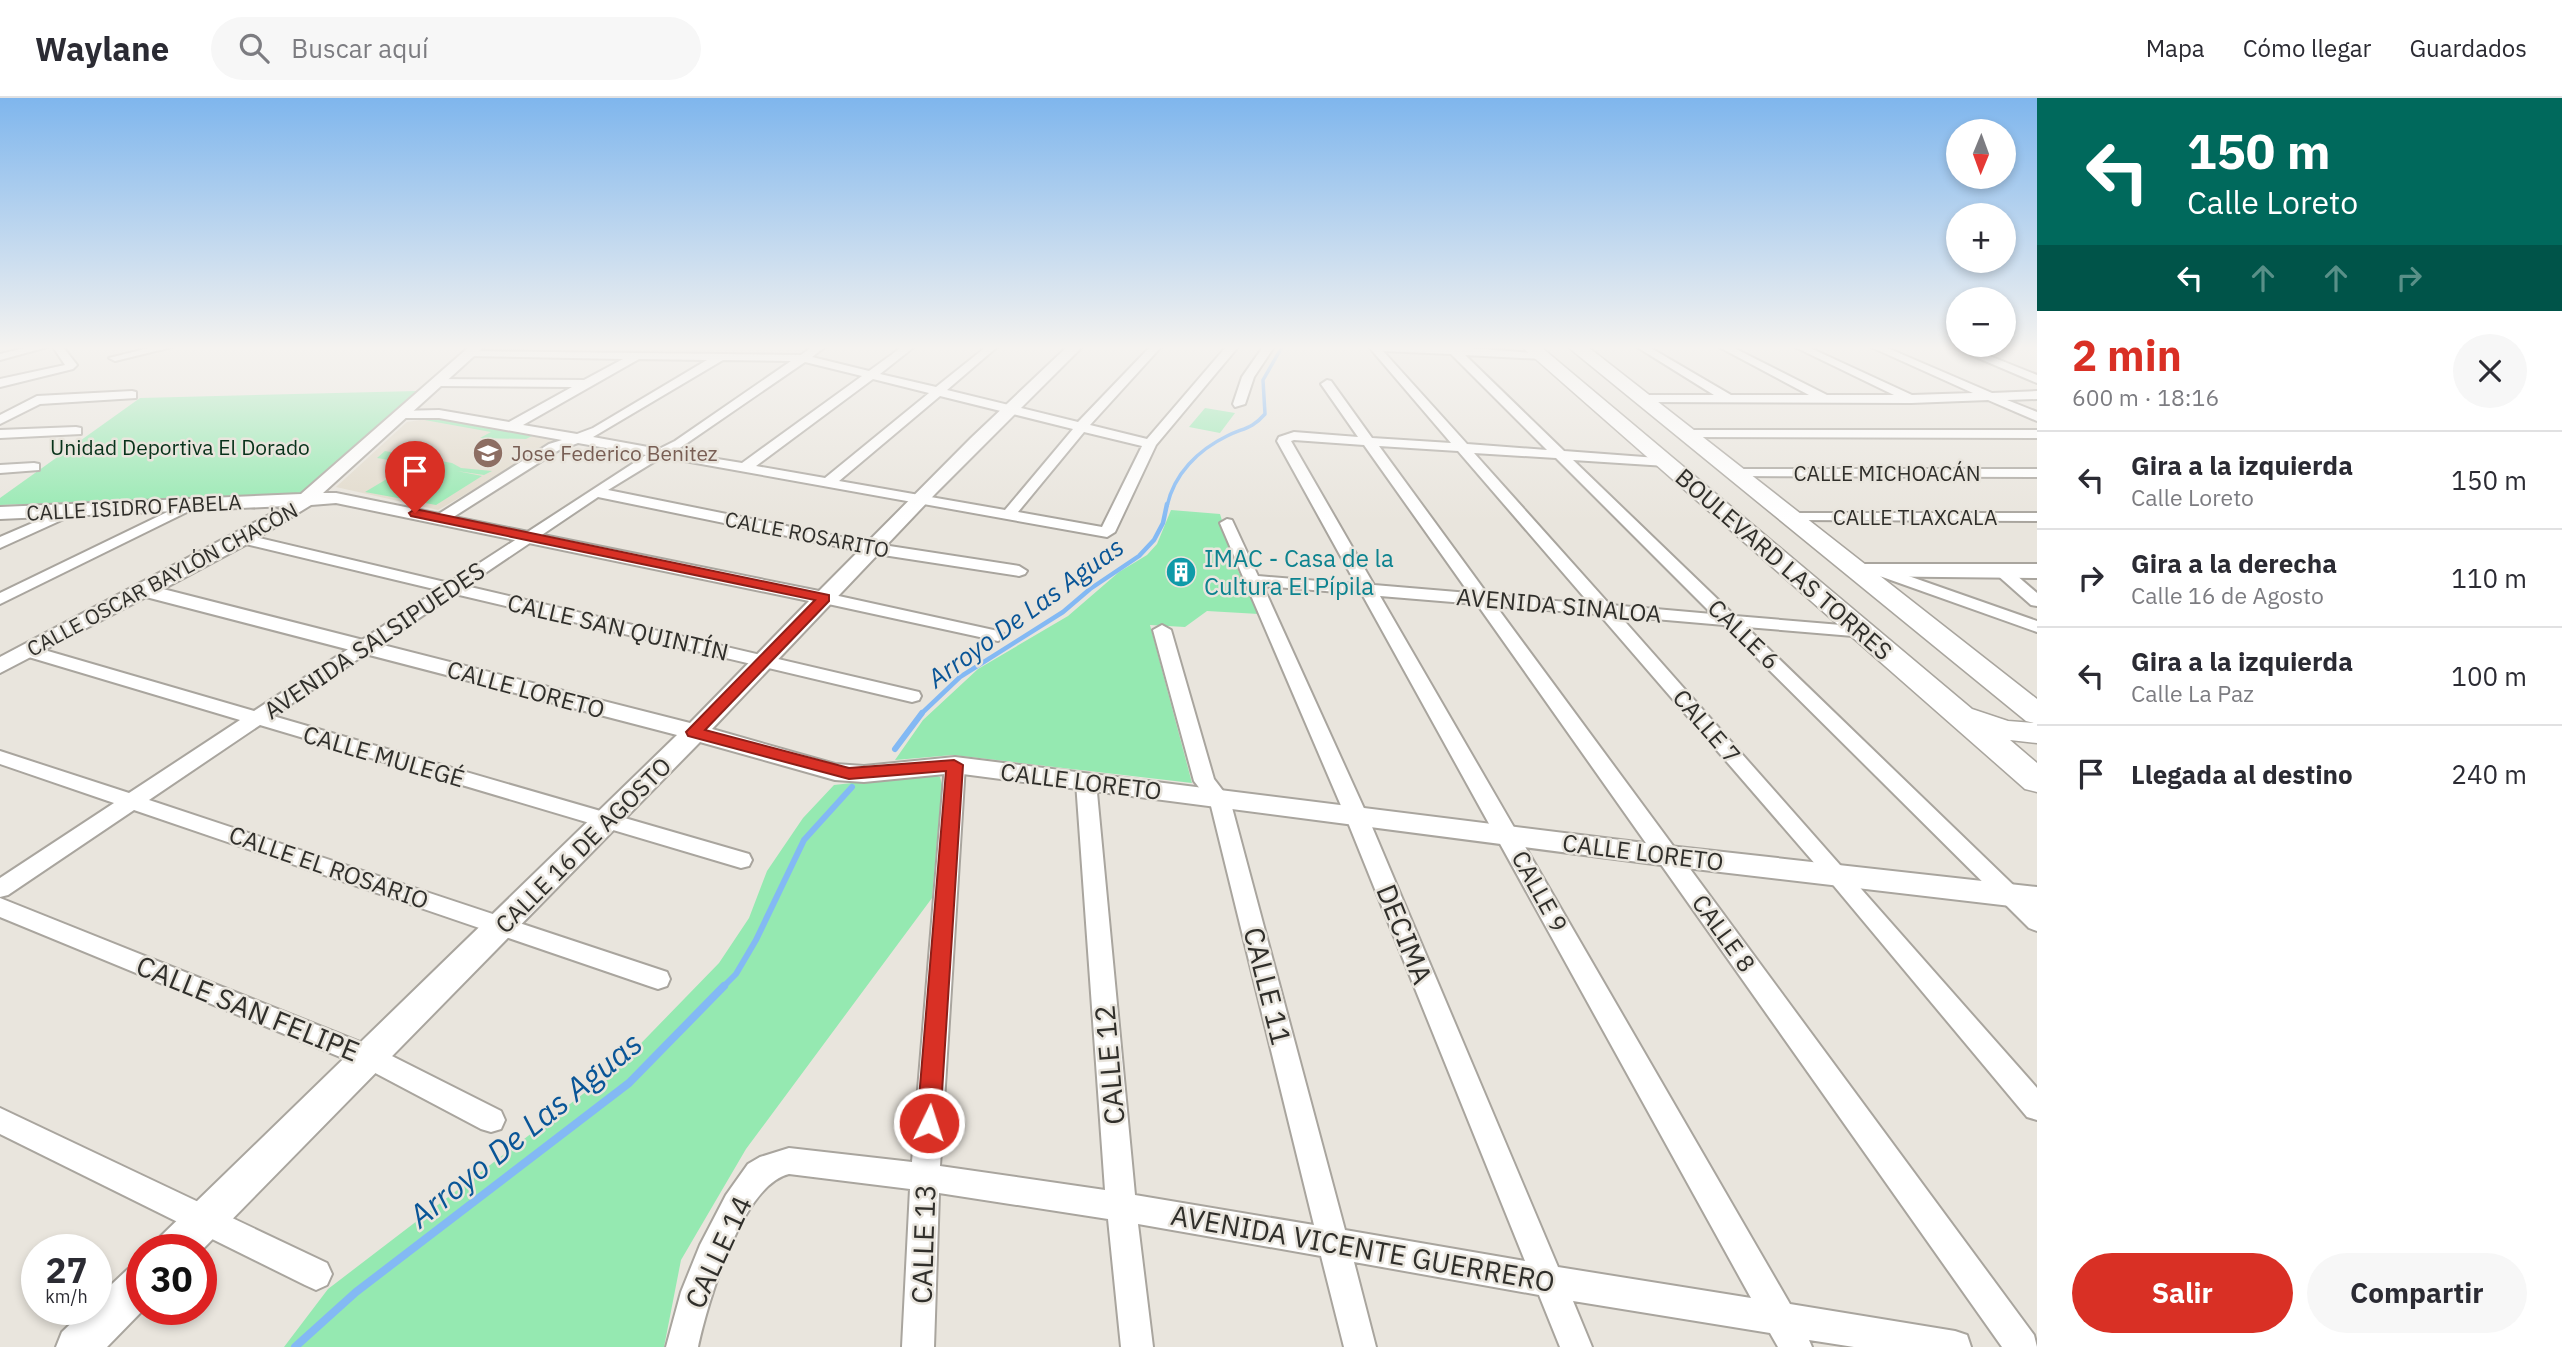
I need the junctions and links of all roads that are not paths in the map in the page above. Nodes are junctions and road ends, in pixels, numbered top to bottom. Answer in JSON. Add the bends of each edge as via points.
{"nodes":[{"id":1,"x":25,"y":405,"type":"edge"},
{"id":2,"x":412,"y":405,"type":"edge"},
{"id":3,"x":549,"y":405,"type":"edge"},
{"id":4,"x":641,"y":405,"type":"edge"},
{"id":5,"x":735,"y":405,"type":"edge"},
{"id":6,"x":829,"y":405,"type":"edge"},
{"id":7,"x":921,"y":405,"type":"edge"},
{"id":8,"x":998,"y":405,"type":"edge"},
{"id":9,"x":1011,"y":405,"type":"edge"},
{"id":10,"x":1101,"y":405,"type":"edge"},
{"id":11,"x":1182,"y":405,"type":"edge"},
{"id":12,"x":1344,"y":405,"type":"edge"},
{"id":13,"x":1426,"y":405,"type":"edge"},
{"id":14,"x":1510,"y":405,"type":"edge"},
{"id":15,"x":1600,"y":405,"type":"edge"},
{"id":16,"x":1653,"y":405,"type":"edge"},
{"id":17,"x":2011,"y":405,"type":"edge"},
{"id":18,"x":1008,"y":408,"type":"junction"},
{"id":19,"x":402,"y":414,"type":"junction"},
{"id":20,"x":2037,"y":417,"type":"edge"},
{"id":21,"x":0,"y":420,"type":"edge"},
{"id":22,"x":510,"y":427,"type":"junction"},
{"id":23,"x":1080,"y":428,"type":"junction"},
{"id":24,"x":76,"y":431,"type":"dead end"},
{"id":25,"x":1689,"y":433,"type":"junction"},
{"id":26,"x":0,"y":434,"type":"edge"},
{"id":27,"x":2037,"y":434,"type":"edge"},
{"id":28,"x":578,"y":439,"type":"junction"},
{"id":29,"x":1370,"y":440,"type":"junction"},
{"id":30,"x":1150,"y":444,"type":"junction"},
{"id":31,"x":1462,"y":446,"type":"junction"},
{"id":32,"x":660,"y":453,"type":"junction"},
{"id":33,"x":1560,"y":454,"type":"junction"},
{"id":34,"x":1666,"y":462,"type":"junction"},
{"id":35,"x":34,"y":467,"type":"dead end"},
{"id":36,"x":745,"y":468,"type":"junction"},
{"id":37,"x":0,"y":469,"type":"edge"},
{"id":38,"x":1738,"y":473,"type":"junction"},
{"id":39,"x":2037,"y":473,"type":"edge"},
{"id":40,"x":828,"y":483,"type":"junction"},
{"id":41,"x":596,"y":492,"type":"junction"},
{"id":42,"x":310,"y":498,"type":"junction"},
{"id":43,"x":918,"y":499,"type":"junction"},
{"id":44,"x":190,"y":505,"type":"junction"},
{"id":45,"x":72,"y":510,"type":"junction"},
{"id":46,"x":0,"y":513,"type":"edge"},
{"id":47,"x":1008,"y":515,"type":"junction"},
{"id":48,"x":1792,"y":517,"type":"junction"},
{"id":49,"x":2037,"y":517,"type":"edge"},
{"id":50,"x":442,"y":518,"type":"junction"},
{"id":51,"x":1227,"y":523,"type":"dead end"},
{"id":52,"x":529,"y":536,"type":"junction"},
{"id":53,"x":242,"y":539,"type":"junction"},
{"id":54,"x":0,"y":543,"type":"edge"},
{"id":55,"x":870,"y":548,"type":"junction"},
{"id":56,"x":1019,"y":571,"type":"dead end"},
{"id":57,"x":1869,"y":571,"type":"junction"},
{"id":58,"x":2037,"y":571,"type":"edge"},
{"id":59,"x":2002,"y":572,"type":"junction"},
{"id":60,"x":1253,"y":580,"type":"junction"},
{"id":61,"x":452,"y":588,"type":"junction"},
{"id":62,"x":1365,"y":588,"type":"junction"},
{"id":63,"x":142,"y":590,"type":"junction"},
{"id":64,"x":825,"y":598,"type":"junction"},
{"id":65,"x":1482,"y":598,"type":"junction"},
{"id":66,"x":0,"y":600,"type":"edge"},
{"id":67,"x":2037,"y":601,"type":"edge"},
{"id":68,"x":1605,"y":610,"type":"junction"},
{"id":69,"x":1730,"y":620,"type":"junction"},
{"id":70,"x":2037,"y":628,"type":"edge"},
{"id":71,"x":1162,"y":630,"type":"dead end"},
{"id":72,"x":1865,"y":632,"type":"junction"},
{"id":73,"x":998,"y":636,"type":"dead end"},
{"id":74,"x":365,"y":647,"type":"junction"},
{"id":75,"x":28,"y":651,"type":"junction"},
{"id":76,"x":763,"y":661,"type":"junction"},
{"id":77,"x":0,"y":666,"type":"edge"},
{"id":78,"x":1937,"y":695,"type":"junction"},
{"id":79,"x":912,"y":696,"type":"dead end"},
{"id":80,"x":2037,"y":714,"type":"edge"},
{"id":81,"x":256,"y":718,"type":"junction"},
{"id":82,"x":694,"y":732,"type":"junction"},
{"id":83,"x":2037,"y":733,"type":"edge"},
{"id":84,"x":0,"y":757,"type":"edge"},
{"id":85,"x":2037,"y":763,"type":"edge"},
{"id":86,"x":954,"y":765,"type":"junction"},
{"id":87,"x":2037,"y":771,"type":"edge"},
{"id":88,"x":2037,"y":781,"type":"edge"},
{"id":89,"x":1086,"y":782,"type":"junction"},
{"id":90,"x":1220,"y":800,"type":"junction"},
{"id":91,"x":132,"y":801,"type":"junction"},
{"id":92,"x":1356,"y":815,"type":"junction"},
{"id":93,"x":607,"y":821,"type":"junction"},
{"id":94,"x":1509,"y":835,"type":"junction"},
{"id":95,"x":1669,"y":856,"type":"junction"},
{"id":96,"x":741,"y":860,"type":"dead end"},
{"id":97,"x":1837,"y":874,"type":"junction"},
{"id":98,"x":0,"y":889,"type":"edge"},
{"id":99,"x":2009,"y":894,"type":"junction"},
{"id":100,"x":2037,"y":898,"type":"edge"},
{"id":101,"x":0,"y":907,"type":"edge"},
{"id":102,"x":2037,"y":922,"type":"edge"},
{"id":103,"x":504,"y":925,"type":"junction"},
{"id":104,"x":658,"y":979,"type":"dead end"},
{"id":105,"x":371,"y":1058,"type":"junction"},
{"id":106,"x":2037,"y":1108,"type":"edge"},
{"id":107,"x":0,"y":1120,"type":"edge"},
{"id":108,"x":491,"y":1120,"type":"dead end"},
{"id":109,"x":770,"y":1165,"type":"joint"},
{"id":110,"x":925,"y":1175,"type":"junction"},
{"id":111,"x":1121,"y":1205,"type":"junction"},
{"id":112,"x":204,"y":1221,"type":"junction"},
{"id":113,"x":191,"y":1234,"type":"edge"},
{"id":114,"x":1334,"y":1243,"type":"junction"},
{"id":115,"x":316,"y":1274,"type":"dead end"},
{"id":116,"x":1549,"y":1281,"type":"junction"},
{"id":117,"x":126,"y":1299,"type":"edge"},
{"id":118,"x":1780,"y":1319,"type":"junction"},
{"id":119,"x":77,"y":1347,"type":"edge"},
{"id":120,"x":682,"y":1347,"type":"edge"},
{"id":121,"x":919,"y":1347,"type":"edge"},
{"id":122,"x":1137,"y":1347,"type":"edge"},
{"id":123,"x":1360,"y":1347,"type":"edge"},
{"id":124,"x":1576,"y":1347,"type":"edge"},
{"id":125,"x":1796,"y":1347,"type":"edge"},
{"id":126,"x":1955,"y":1347,"type":"edge"},
{"id":127,"x":2022,"y":1347,"type":"edge"}],
"edges":[{"from":1,"to":21,"type":"street"},
{"from":2,"to":19,"type":"street","name":"CALLE OSCAR BAYLÓN CHACÓN"},
{"from":3,"to":22,"type":"street"},
{"from":4,"to":28,"type":"street"},
{"from":5,"to":32,"type":"street","name":"AVENIDA SALSIPUEDES"},
{"from":6,"to":36,"type":"street"},
{"from":7,"to":40,"type":"street"},
{"from":8,"to":18,"type":"street"},
{"from":9,"to":18,"type":"street","name":"CALLE 16 DE AGOSTO"},
{"from":10,"to":23,"type":"street"},
{"from":11,"to":30,"type":"street"},
{"from":12,"to":29,"type":"street","name":"CALLE 8"},
{"from":13,"to":31,"type":"street","name":"CALLE 7"},
{"from":14,"to":33,"type":"street","name":"CALLE 6"},
{"from":15,"to":34,"type":"main road","name":"BOULEVARD LAS TORRES"},
{"from":16,"to":25,"type":"main road","name":"BOULEVARD LAS TORRES"},
{"from":17,"to":20,"type":"street"},
{"from":18,"to":23,"type":"street"},
{"from":18,"to":43,"type":"street","name":"CALLE 16 DE AGOSTO"},
{"from":19,"to":22,"type":"street","via":[[439,414]]},
{"from":19,"to":42,"type":"street","name":"CALLE OSCAR BAYLÓN CHACÓN"},
{"from":22,"to":28,"type":"street"},
{"from":23,"to":30,"type":"street"},
{"from":23,"to":47,"type":"street"},
{"from":24,"to":26,"type":"street"},
{"from":25,"to":27,"type":"street"},
{"from":25,"to":38,"type":"main road","name":"BOULEVARD LAS TORRES"},
{"from":28,"to":32,"type":"street"},
{"from":28,"to":50,"type":"street","via":[[554,447]]},
{"from":29,"to":31,"type":"street"},
{"from":29,"to":62,"type":"street","name":"CALLE 9","via":[[1286,437]]},
{"from":29,"to":65,"type":"street","name":"CALLE 8"},
{"from":30,"to":47,"type":"street","via":[[1108,532]]},
{"from":31,"to":33,"type":"street"},
{"from":31,"to":68,"type":"street","name":"CALLE 7"},
{"from":32,"to":36,"type":"street"},
{"from":32,"to":41,"type":"street","name":"AVENIDA SALSIPUEDES"},
{"from":33,"to":34,"type":"street"},
{"from":33,"to":69,"type":"street","name":"CALLE 6"},
{"from":34,"to":72,"type":"main road","name":"BOULEVARD LAS TORRES"},
{"from":35,"to":37,"type":"street"},
{"from":36,"to":40,"type":"street"},
{"from":38,"to":39,"type":"street","name":"CALLE MICHOACÁN"},
{"from":38,"to":48,"type":"main road","name":"BOULEVARD LAS TORRES"},
{"from":40,"to":43,"type":"street"},
{"from":41,"to":52,"type":"street","name":"AVENIDA SALSIPUEDES"},
{"from":41,"to":55,"type":"street","name":"CALLE ROSARITO"},
{"from":42,"to":44,"type":"street","name":"CALLE ISIDRO FABELA"},
{"from":42,"to":50,"type":"street","name":"CALLE ISIDRO FABELA","via":[[335,498]]},
{"from":42,"to":53,"type":"street","name":"CALLE OSCAR BAYLÓN CHACÓN"},
{"from":43,"to":47,"type":"street"},
{"from":43,"to":55,"type":"street","name":"CALLE 16 DE AGOSTO"},
{"from":44,"to":45,"type":"street","name":"CALLE ISIDRO FABELA"},
{"from":44,"to":66,"type":"street"},
{"from":45,"to":46,"type":"street","name":"CALLE ISIDRO FABELA"},
{"from":45,"to":54,"type":"street"},
{"from":48,"to":49,"type":"street","name":"CALLE TLAXCALA"},
{"from":48,"to":57,"type":"main road","name":"BOULEVARD LAS TORRES"},
{"from":50,"to":52,"type":"street","name":"CALLE ISIDRO FABELA"},
{"from":51,"to":60,"type":"street","name":"DECIMA"},
{"from":52,"to":61,"type":"street","name":"AVENIDA SALSIPUEDES"},
{"from":52,"to":64,"type":"street","name":"CALLE ISIDRO FABELA"},
{"from":53,"to":61,"type":"street","name":"CALLE SAN QUINTÍN"},
{"from":53,"to":63,"type":"street","name":"CALLE OSCAR BAYLÓN CHACÓN"},
{"from":55,"to":56,"type":"street","name":"CALLE ROSARITO"},
{"from":55,"to":64,"type":"street","name":"CALLE 16 DE AGOSTO"},
{"from":57,"to":59,"type":"main road"},
{"from":57,"to":70,"type":"street"},
{"from":57,"to":80,"type":"main road","name":"BOULEVARD LAS TORRES"},
{"from":58,"to":59,"type":"main road"},
{"from":59,"to":67,"type":"street"},
{"from":60,"to":62,"type":"street","name":"AVENIDA SINALOA"},
{"from":60,"to":92,"type":"street","name":"DECIMA"},
{"from":61,"to":74,"type":"street","name":"AVENIDA SALSIPUEDES"},
{"from":61,"to":76,"type":"street","name":"CALLE SAN QUINTÍN"},
{"from":62,"to":65,"type":"street","name":"AVENIDA SINALOA"},
{"from":62,"to":94,"type":"street","name":"CALLE 9"},
{"from":63,"to":74,"type":"street","name":"CALLE LORETO"},
{"from":63,"to":75,"type":"street","name":"CALLE OSCAR BAYLÓN CHACÓN"},
{"from":64,"to":73,"type":"street"},
{"from":64,"to":76,"type":"street","name":"CALLE 16 DE AGOSTO"},
{"from":65,"to":68,"type":"street","name":"AVENIDA SINALOA"},
{"from":65,"to":95,"type":"street","name":"CALLE 8"},
{"from":68,"to":69,"type":"street","name":"AVENIDA SINALOA"},
{"from":68,"to":97,"type":"street","name":"CALLE 7"},
{"from":69,"to":72,"type":"street","name":"AVENIDA SINALOA"},
{"from":69,"to":99,"type":"street","name":"CALLE 6"},
{"from":71,"to":90,"type":"street","name":"CALLE 11","via":[[1204,781]]},
{"from":72,"to":78,"type":"main road","name":"BOULEVARD LAS TORRES"},
{"from":74,"to":81,"type":"street","name":"AVENIDA SALSIPUEDES"},
{"from":74,"to":82,"type":"street","name":"CALLE LORETO"},
{"from":75,"to":77,"type":"street","name":"CALLE OSCAR BAYLÓN CHACÓN"},
{"from":75,"to":81,"type":"street","name":"CALLE MULEGÉ"},
{"from":76,"to":79,"type":"street","name":"CALLE SAN QUINTÍN"},
{"from":76,"to":82,"type":"street","name":"CALLE 16 DE AGOSTO"},
{"from":78,"to":83,"type":"main road","via":[[1988,725]]},
{"from":78,"to":88,"type":"main road","name":"BOULEVARD LAS TORRES"},
{"from":81,"to":91,"type":"street","name":"AVENIDA SALSIPUEDES"},
{"from":81,"to":93,"type":"street","name":"CALLE MULEGÉ"},
{"from":82,"to":86,"type":"street","name":"CALLE LORETO","via":[[849,774]]},
{"from":82,"to":93,"type":"street","name":"CALLE 16 DE AGOSTO"},
{"from":84,"to":91,"type":"street","name":"CALLE EL ROSARIO"},
{"from":85,"to":87,"type":"main road"},
{"from":86,"to":89,"type":"street","name":"CALLE LORETO"},
{"from":86,"to":110,"type":"street","name":"CALLE 13"},
{"from":89,"to":90,"type":"street","name":"CALLE LORETO"},
{"from":89,"to":111,"type":"street","name":"CALLE 12"},
{"from":90,"to":92,"type":"street","name":"CALLE LORETO"},
{"from":90,"to":114,"type":"street","name":"CALLE 11"},
{"from":91,"to":98,"type":"street","name":"AVENIDA SALSIPUEDES"},
{"from":91,"to":103,"type":"street","name":"CALLE EL ROSARIO"},
{"from":92,"to":94,"type":"street","name":"CALLE LORETO"},
{"from":92,"to":116,"type":"street","name":"DECIMA"},
{"from":93,"to":96,"type":"street","name":"CALLE MULEGÉ"},
{"from":93,"to":103,"type":"street","name":"CALLE 16 DE AGOSTO"},
{"from":94,"to":95,"type":"street","name":"CALLE LORETO"},
{"from":94,"to":118,"type":"street","name":"CALLE 9"},
{"from":95,"to":97,"type":"street","name":"CALLE LORETO"},
{"from":95,"to":127,"type":"street","name":"CALLE 8"},
{"from":97,"to":99,"type":"street","name":"CALLE LORETO"},
{"from":97,"to":106,"type":"street","name":"CALLE 7"},
{"from":99,"to":100,"type":"street","name":"CALLE LORETO"},
{"from":99,"to":102,"type":"street","name":"CALLE 6"},
{"from":101,"to":105,"type":"street","name":"CALLE SAN FELIPE"},
{"from":103,"to":104,"type":"street","name":"CALLE EL ROSARIO"},
{"from":103,"to":105,"type":"street","name":"CALLE 16 DE AGOSTO"},
{"from":105,"to":108,"type":"street","name":"CALLE SAN FELIPE"},
{"from":105,"to":112,"type":"street","name":"CALLE 16 DE AGOSTO"},
{"from":107,"to":112,"type":"street"},
{"from":109,"to":110,"type":"street","name":"AVENIDA VICENTE GUERRERO","via":[[789,1161]]},
{"from":109,"to":120,"type":"street","name":"CALLE 14","via":[[753,1178],[721,1233],[699,1281]]},
{"from":110,"to":111,"type":"street","name":"AVENIDA VICENTE GUERRERO"},
{"from":110,"to":121,"type":"street","name":"CALLE 13"},
{"from":111,"to":114,"type":"street","name":"AVENIDA VICENTE GUERRERO"},
{"from":111,"to":122,"type":"street","name":"CALLE 12"},
{"from":112,"to":113,"type":"street","name":"CALLE 16 DE AGOSTO"},
{"from":112,"to":115,"type":"street"},
{"from":114,"to":116,"type":"street","name":"AVENIDA VICENTE GUERRERO"},
{"from":114,"to":123,"type":"street","name":"CALLE 11"},
{"from":116,"to":118,"type":"street","name":"AVENIDA VICENTE GUERRERO"},
{"from":116,"to":124,"type":"street","name":"DECIMA"},
{"from":117,"to":119,"type":"street"},
{"from":118,"to":125,"type":"street","name":"CALLE 9"},
{"from":118,"to":126,"type":"street","name":"AVENIDA VICENTE GUERRERO"}]}
